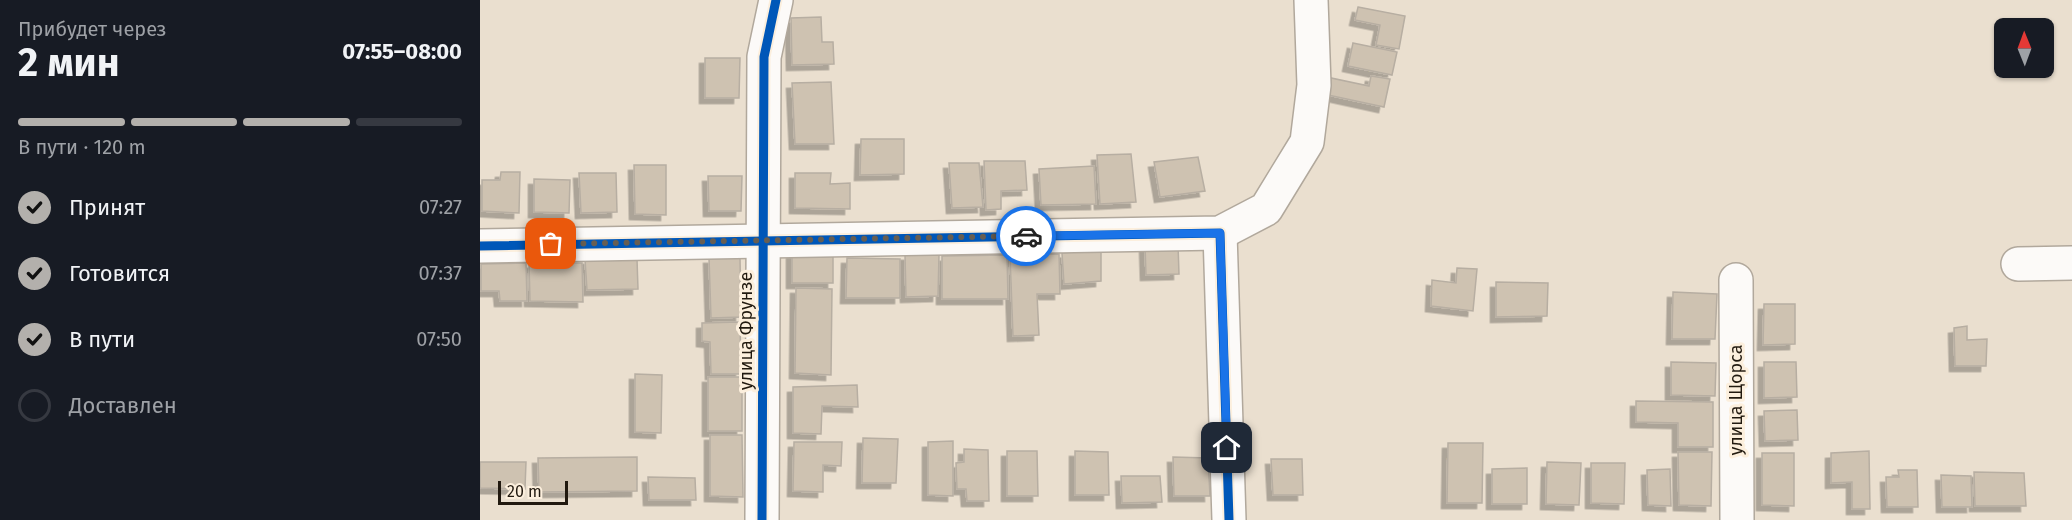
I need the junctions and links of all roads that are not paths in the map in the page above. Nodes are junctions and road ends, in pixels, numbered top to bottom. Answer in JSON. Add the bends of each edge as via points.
{"nodes":[{"id":1,"x":776,"y":0,"type":"edge"},
{"id":2,"x":1311,"y":0,"type":"edge"},
{"id":3,"x":1220,"y":233,"type":"junction"},
{"id":4,"x":763,"y":241,"type":"junction"},
{"id":5,"x":480,"y":246,"type":"edge"},
{"id":6,"x":2072,"y":263,"type":"edge"},
{"id":7,"x":2018,"y":264,"type":"dead end"},
{"id":8,"x":1736,"y":280,"type":"dead end"},
{"id":9,"x":762,"y":520,"type":"edge"},
{"id":10,"x":1229,"y":520,"type":"edge"},
{"id":11,"x":1737,"y":520,"type":"edge"}],
"edges":[{"from":1,"to":4,"type":"street","name":"улица Фрунзе","via":[[764,57]]},
{"from":2,"to":3,"type":"street","via":[[1314,85],[1307,142],[1266,209]]},
{"from":3,"to":4,"type":"street"},
{"from":3,"to":10,"type":"street"},
{"from":4,"to":5,"type":"street"},
{"from":4,"to":9,"type":"street","name":"улица Фрунзе"},
{"from":6,"to":7,"type":"street"},
{"from":8,"to":11,"type":"street","name":"улица Щорса"}]}
